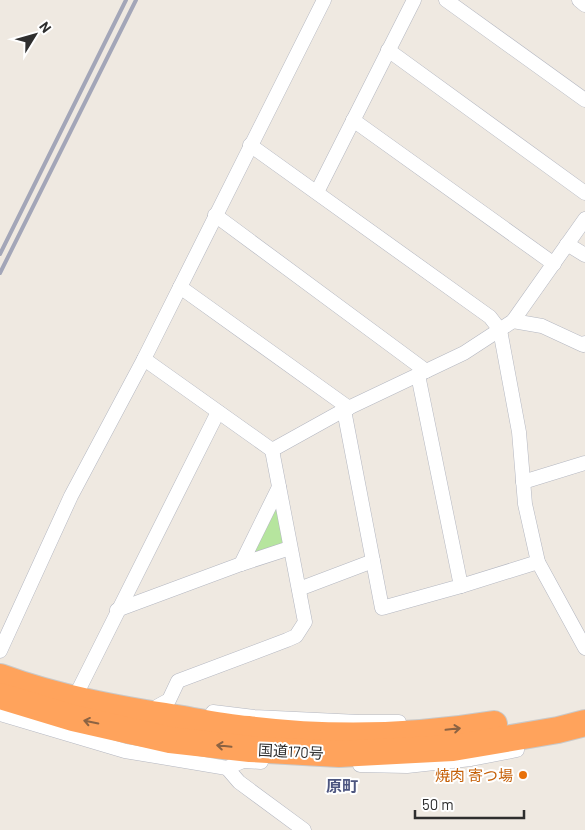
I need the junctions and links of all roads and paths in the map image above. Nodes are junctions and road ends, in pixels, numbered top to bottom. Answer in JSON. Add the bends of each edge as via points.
{"nodes":[{"id":1,"x":324,"y":0,"type":"edge"},
{"id":2,"x":414,"y":0,"type":"edge"},
{"id":3,"x":446,"y":0,"type":"edge"},
{"id":4,"x":579,"y":0,"type":"edge"},
{"id":5,"x":585,"y":5,"type":"edge"},
{"id":6,"x":388,"y":50,"type":"junction"},
{"id":7,"x":585,"y":100,"type":"edge"},
{"id":8,"x":353,"y":120,"type":"junction"},
{"id":9,"x":250,"y":145,"type":"junction"},
{"id":10,"x":317,"y":192,"type":"junction"},
{"id":11,"x":585,"y":193,"type":"edge"},
{"id":12,"x":215,"y":215,"type":"junction"},
{"id":13,"x":585,"y":219,"type":"edge"},
{"id":14,"x":567,"y":244,"type":"junction"},
{"id":15,"x":585,"y":255,"type":"edge"},
{"id":16,"x":554,"y":264,"type":"junction"},
{"id":17,"x":180,"y":287,"type":"junction"},
{"id":18,"x":513,"y":321,"type":"junction"},
{"id":19,"x":500,"y":330,"type":"junction"},
{"id":20,"x":585,"y":343,"type":"edge"},
{"id":21,"x":144,"y":359,"type":"junction"},
{"id":22,"x":422,"y":373,"type":"junction"},
{"id":23,"x":346,"y":409,"type":"junction"},
{"id":24,"x":218,"y":412,"type":"junction"},
{"id":25,"x":272,"y":450,"type":"junction"},
{"id":26,"x":585,"y":463,"type":"edge"},
{"id":27,"x":523,"y":482,"type":"junction"},
{"id":28,"x":279,"y":487,"type":"junction"},
{"id":29,"x":290,"y":548,"type":"junction"},
{"id":30,"x":373,"y":560,"type":"junction"},
{"id":31,"x":538,"y":562,"type":"junction"},
{"id":32,"x":241,"y":564,"type":"junction"},
{"id":33,"x":461,"y":586,"type":"junction"},
{"id":34,"x":299,"y":589,"type":"junction"},
{"id":35,"x":117,"y":610,"type":"junction"},
{"id":36,"x":585,"y":648,"type":"edge"},
{"id":37,"x":0,"y":651,"type":"edge"},
{"id":38,"x":0,"y":667,"type":"edge"},
{"id":39,"x":0,"y":677,"type":"edge"},
{"id":40,"x":79,"y":689,"type":"junction"},
{"id":41,"x":0,"y":696,"type":"edge"},
{"id":42,"x":585,"y":706,"type":"edge"},
{"id":43,"x":0,"y":714,"type":"edge"},
{"id":44,"x":147,"y":717,"type":"junction"},
{"id":45,"x":585,"y":723,"type":"edge"},
{"id":46,"x":558,"y":730,"type":"junction"},
{"id":47,"x":227,"y":768,"type":"junction"},
{"id":48,"x":304,"y":830,"type":"edge"}],
"edges":[{"from":1,"to":9,"type":"street"},
{"from":2,"to":6,"type":"street"},
{"from":3,"to":7,"type":"street"},
{"from":4,"to":5,"type":"street"},
{"from":6,"to":8,"type":"street"},
{"from":6,"to":11,"type":"street"},
{"from":8,"to":10,"type":"street"},
{"from":8,"to":16,"type":"street"},
{"from":9,"to":10,"type":"street"},
{"from":9,"to":12,"type":"street"},
{"from":10,"to":19,"type":"street","via":[[490,317]]},
{"from":12,"to":17,"type":"street"},
{"from":12,"to":22,"type":"street"},
{"from":13,"to":14,"type":"street"},
{"from":14,"to":15,"type":"street"},
{"from":14,"to":16,"type":"street"},
{"from":16,"to":18,"type":"street"},
{"from":17,"to":21,"type":"street"},
{"from":17,"to":23,"type":"street"},
{"from":18,"to":19,"type":"street"},
{"from":18,"to":20,"type":"street","via":[[542,326],[583,345]]},
{"from":19,"to":22,"type":"street","via":[[464,353]]},
{"from":19,"to":27,"type":"street","via":[[519,432]]},
{"from":21,"to":24,"type":"street"},
{"from":21,"to":37,"type":"street","via":[[71,496]]},
{"from":22,"to":23,"type":"street"},
{"from":22,"to":33,"type":"street"},
{"from":23,"to":25,"type":"street"},
{"from":23,"to":30,"type":"street"},
{"from":24,"to":25,"type":"street"},
{"from":24,"to":35,"type":"street"},
{"from":25,"to":28,"type":"street"},
{"from":26,"to":27,"type":"street"},
{"from":27,"to":31,"type":"street"},
{"from":28,"to":29,"type":"street"},
{"from":28,"to":32,"type":"street"},
{"from":29,"to":32,"type":"street"},
{"from":29,"to":34,"type":"street"},
{"from":30,"to":33,"type":"street","via":[[382,608]]},
{"from":30,"to":34,"type":"street"},
{"from":31,"to":33,"type":"street"},
{"from":31,"to":36,"type":"street"},
{"from":32,"to":35,"type":"street"},
{"from":34,"to":44,"type":"street","via":[[305,622],[296,636],[178,682],[169,700]]},
{"from":35,"to":40,"type":"street"},
{"from":38,"to":40,"type":"street"},
{"from":39,"to":44,"type":"highway","name":"国道170号"},
{"from":40,"to":44,"type":"street"},
{"from":44,"to":41,"type":"highway","name":"国道170号","one_way":true,"via":[[73,718]]},
{"from":44,"to":42,"type":"highway","name":"国道170号","one_way":true,"via":[[248,730],[334,735],[475,727]]},
{"from":43,"to":47,"type":"street","via":[[125,751]]},
{"from":46,"to":44,"type":"highway","name":"国道170号","one_way":true,"via":[[453,748],[339,754],[179,741]]},
{"from":45,"to":46,"type":"highway","name":"国道170号"},
{"from":46,"to":47,"type":"street","via":[[519,749],[471,759],[407,766],[243,761]]},
{"from":47,"to":48,"type":"street","via":[[239,782]]}]}
